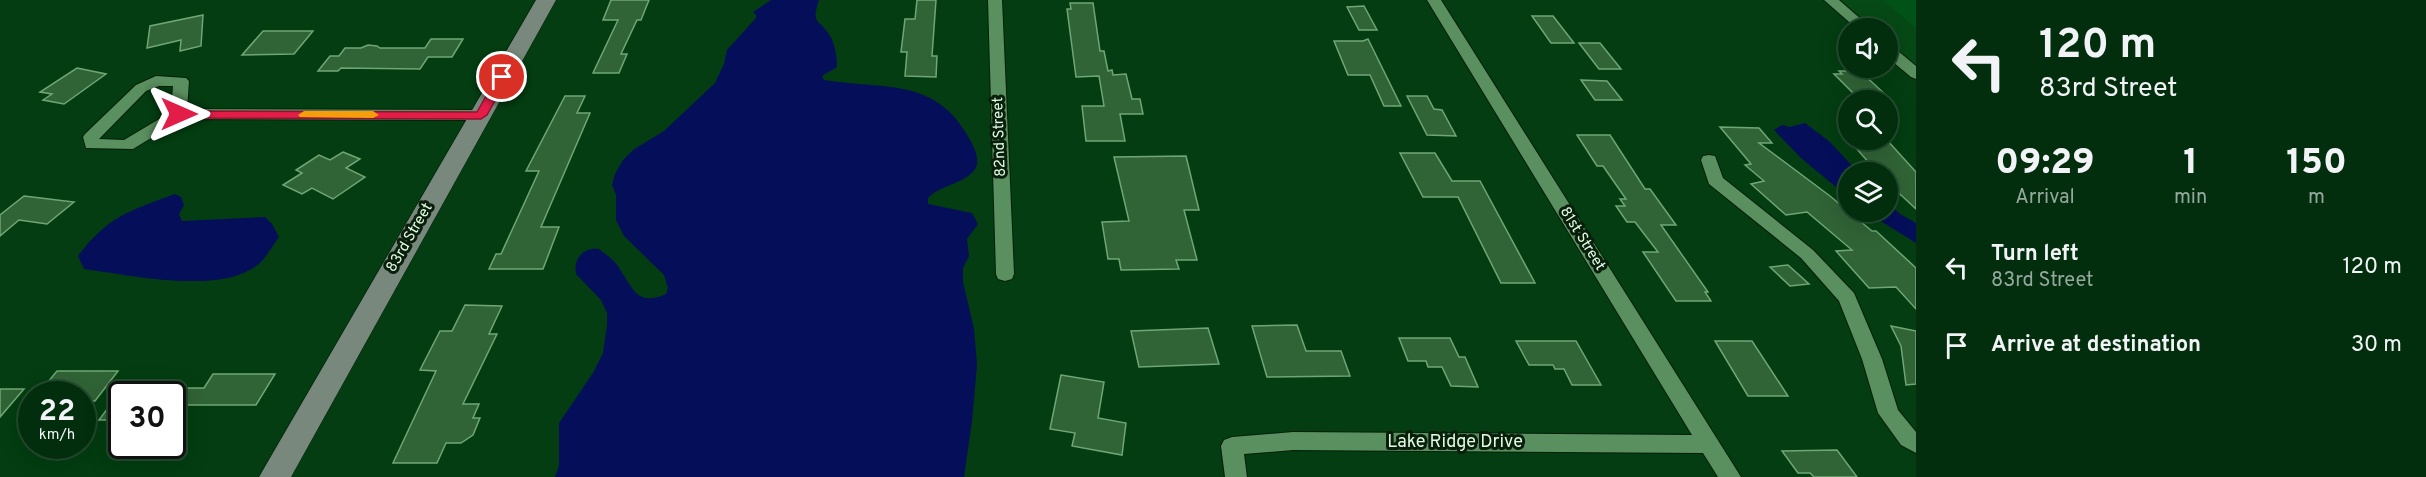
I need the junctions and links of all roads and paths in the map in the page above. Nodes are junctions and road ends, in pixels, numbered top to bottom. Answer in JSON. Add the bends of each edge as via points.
{"nodes":[{"id":1,"x":546,"y":0,"type":"edge"},
{"id":2,"x":995,"y":0,"type":"edge"},
{"id":3,"x":1434,"y":0,"type":"edge"},
{"id":4,"x":1831,"y":0,"type":"edge"},
{"id":5,"x":1852,"y":18,"type":"edge"},
{"id":6,"x":1898,"y":58,"type":"edge"},
{"id":7,"x":1916,"y":74,"type":"edge"},
{"id":8,"x":179,"y":114,"type":"junction"},
{"id":9,"x":481,"y":115,"type":"junction"},
{"id":10,"x":1709,"y":160,"type":"dead end"},
{"id":11,"x":1005,"y":274,"type":"dead end"},
{"id":12,"x":1710,"y":444,"type":"junction"},
{"id":13,"x":1916,"y":444,"type":"edge"},
{"id":14,"x":275,"y":477,"type":"edge"},
{"id":15,"x":1236,"y":477,"type":"edge"},
{"id":16,"x":1730,"y":477,"type":"edge"}],
"edges":[{"from":1,"to":9,"type":"street","name":"83rd Street"},
{"from":2,"to":11,"type":"street","name":"82nd Street"},
{"from":3,"to":12,"type":"street","name":"81st Street"},
{"from":4,"to":5,"type":"street"},
{"from":6,"to":7,"type":"street"},
{"from":8,"to":8,"type":"street","via":[[181,81],[156,81],[141,88],[91,137],[92,144],[127,145]]},
{"from":8,"to":9,"type":"street"},
{"from":9,"to":14,"type":"street","name":"83rd Street"},
{"from":10,"to":13,"type":"street","via":[[1715,180],[1807,254],[1847,298],[1889,413]]},
{"from":12,"to":15,"type":"street","name":"Lake Ridge Drive","via":[[1293,441],[1232,446]]},
{"from":12,"to":16,"type":"street","name":"81st Street"}]}
